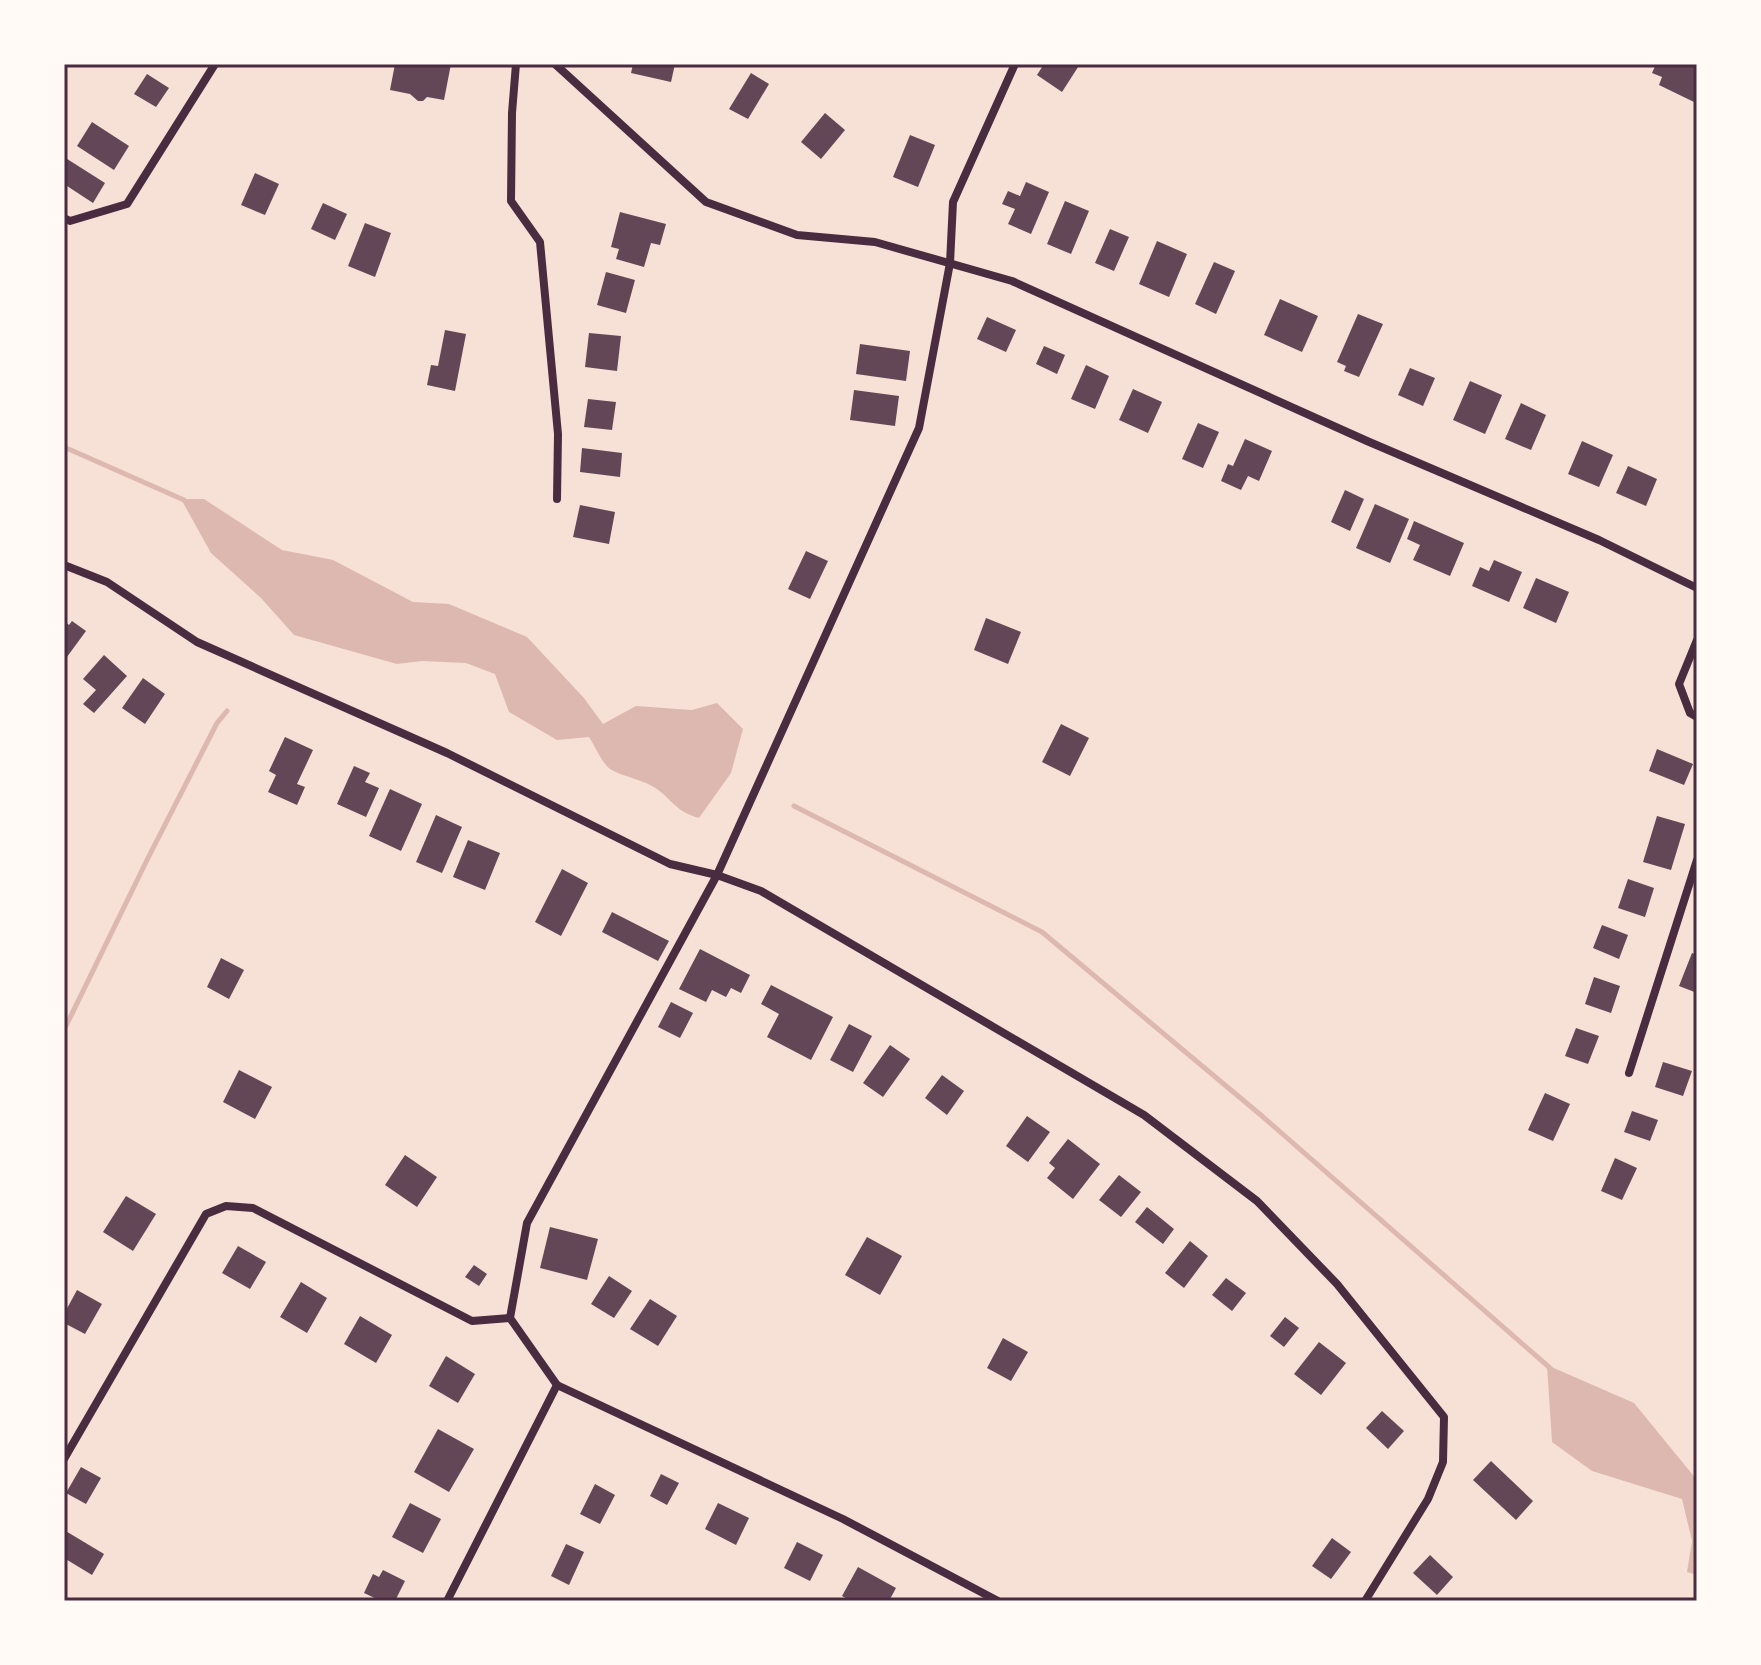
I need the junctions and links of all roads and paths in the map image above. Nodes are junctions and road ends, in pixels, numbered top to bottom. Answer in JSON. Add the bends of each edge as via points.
{"nodes":[{"id":1,"x":215,"y":64,"type":"edge"},
{"id":2,"x":516,"y":64,"type":"edge"},
{"id":3,"x":555,"y":64,"type":"edge"},
{"id":4,"x":1015,"y":64,"type":"edge"},
{"id":5,"x":67,"y":220,"type":"edge"},
{"id":6,"x":950,"y":263,"type":"junction"},
{"id":7,"x":557,"y":499,"type":"dead end"},
{"id":8,"x":64,"y":565,"type":"edge"},
{"id":9,"x":1697,"y":588,"type":"edge"},
{"id":10,"x":1697,"y":640,"type":"edge"},
{"id":11,"x":1697,"y":717,"type":"edge"},
{"id":12,"x":1697,"y":860,"type":"edge"},
{"id":13,"x":717,"y":875,"type":"junction"},
{"id":14,"x":1629,"y":1073,"type":"dead end"},
{"id":15,"x":510,"y":1318,"type":"junction"},
{"id":16,"x":557,"y":1385,"type":"junction"},
{"id":17,"x":64,"y":1459,"type":"edge"},
{"id":18,"x":447,"y":1601,"type":"edge"},
{"id":19,"x":998,"y":1601,"type":"edge"},
{"id":20,"x":1365,"y":1601,"type":"edge"}],
"edges":[{"from":1,"to":5,"type":"street","via":[[127,204]]},
{"from":2,"to":7,"type":"street","via":[[511,201],[540,242],[558,434]]},
{"from":3,"to":6,"type":"street","via":[[706,202],[797,235],[875,242]]},
{"from":4,"to":6,"type":"street","via":[[953,202]]},
{"from":6,"to":9,"type":"street","via":[[1012,281]]},
{"from":6,"to":13,"type":"street","via":[[919,428]]},
{"from":8,"to":13,"type":"street","via":[[107,582],[197,642],[447,753],[670,864]]},
{"from":10,"to":11,"type":"street","via":[[1679,684],[1690,713]]},
{"from":12,"to":14,"type":"street"},
{"from":13,"to":15,"type":"street","via":[[527,1223]]},
{"from":13,"to":20,"type":"street","via":[[761,891],[1144,1115],[1257,1201],[1337,1284],[1444,1417],[1443,1462],[1428,1499]]},
{"from":15,"to":16,"type":"street"},
{"from":15,"to":17,"type":"street","via":[[472,1321],[253,1208],[226,1206],[206,1214]]},
{"from":16,"to":18,"type":"street"},
{"from":16,"to":19,"type":"street","via":[[843,1519]]}]}
